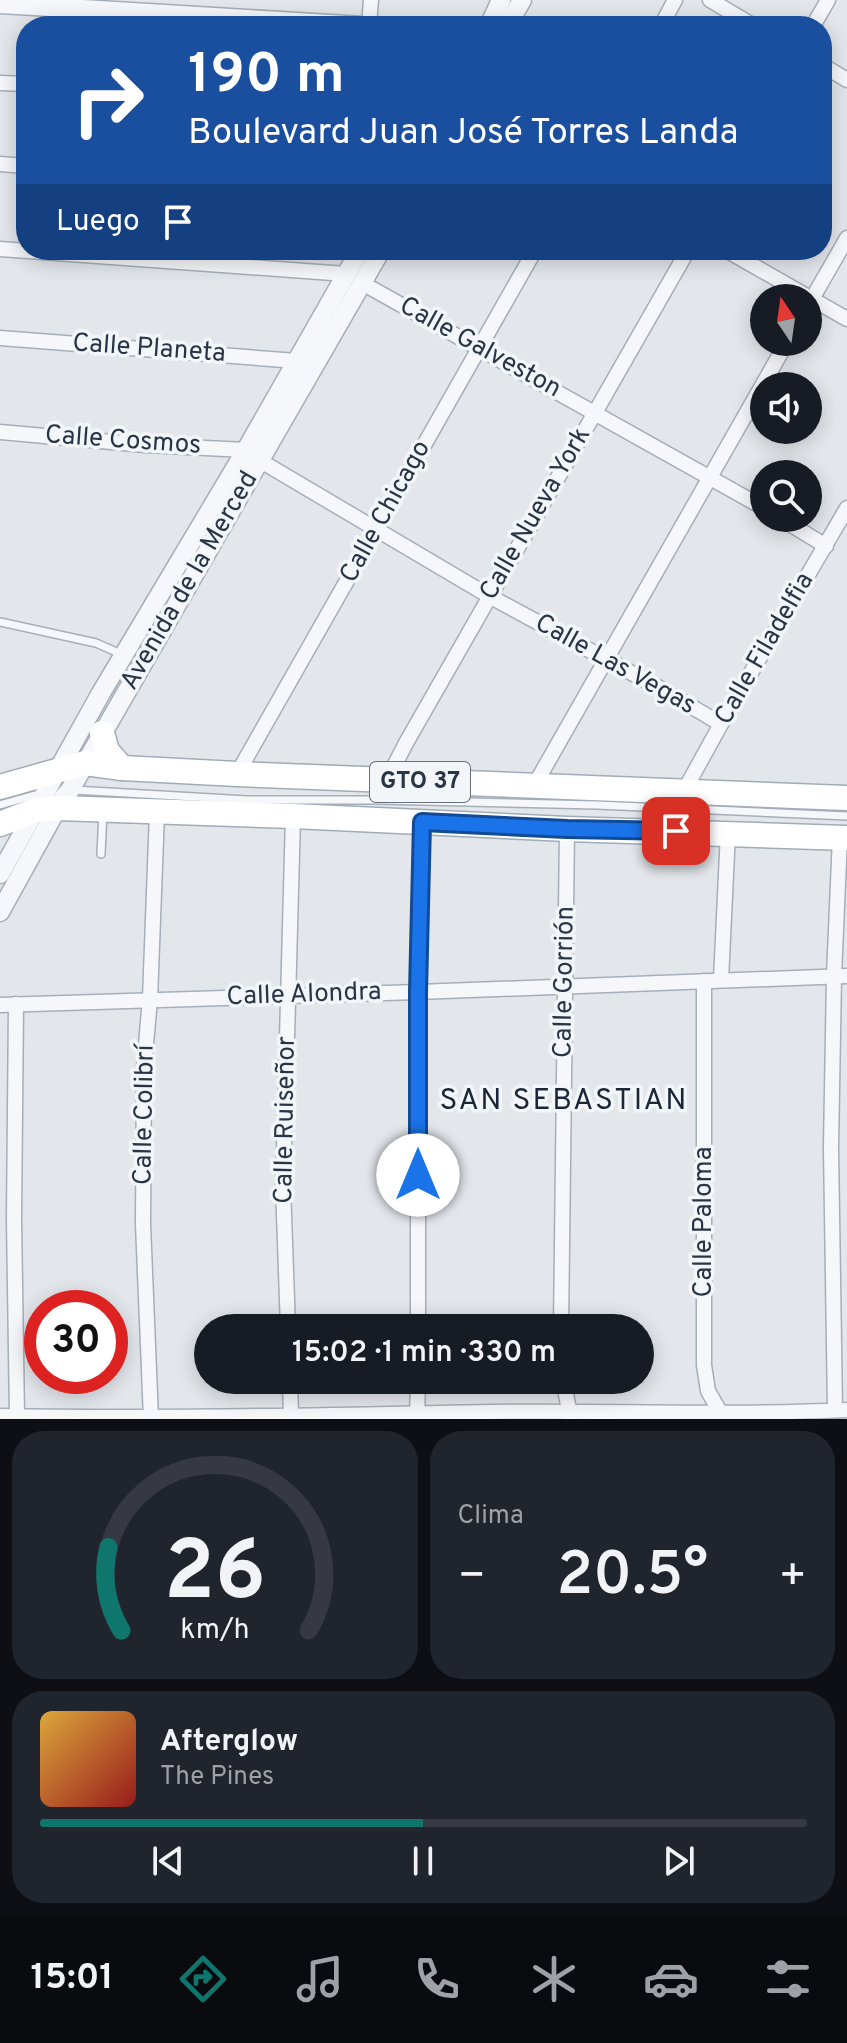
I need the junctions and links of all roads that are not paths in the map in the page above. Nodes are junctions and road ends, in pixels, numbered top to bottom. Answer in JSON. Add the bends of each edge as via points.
{"nodes":[{"id":1,"x":710,"y":0,"type":"edge"},
{"id":2,"x":0,"y":4,"type":"edge"},
{"id":3,"x":196,"y":8,"type":"edge"},
{"id":4,"x":270,"y":16,"type":"edge"},
{"id":5,"x":737,"y":16,"type":"edge"},
{"id":6,"x":847,"y":238,"type":"edge"},
{"id":7,"x":134,"y":260,"type":"edge"},
{"id":8,"x":358,"y":260,"type":"edge"},
{"id":9,"x":371,"y":260,"type":"edge"},
{"id":10,"x":529,"y":260,"type":"edge"},
{"id":11,"x":682,"y":260,"type":"edge"},
{"id":12,"x":742,"y":260,"type":"edge"},
{"id":13,"x":354,"y":278,"type":"junction"},
{"id":14,"x":781,"y":284,"type":"edge"},
{"id":15,"x":820,"y":284,"type":"edge"},
{"id":16,"x":822,"y":308,"type":"edge"},
{"id":17,"x":847,"y":319,"type":"edge"},
{"id":18,"x":0,"y":338,"type":"edge"},
{"id":19,"x":480,"y":348,"type":"junction"},
{"id":20,"x":779,"y":356,"type":"edge"},
{"id":21,"x":297,"y":361,"type":"junction"},
{"id":22,"x":594,"y":413,"type":"junction"},
{"id":23,"x":0,"y":432,"type":"edge"},
{"id":24,"x":253,"y":455,"type":"junction"},
{"id":25,"x":709,"y":477,"type":"junction"},
{"id":26,"x":750,"y":500,"type":"edge"},
{"id":27,"x":847,"y":508,"type":"edge"},
{"id":28,"x":376,"y":530,"type":"junction"},
{"id":29,"x":803,"y":532,"type":"edge"},
{"id":30,"x":826,"y":546,"type":"junction"},
{"id":31,"x":489,"y":596,"type":"junction"},
{"id":32,"x":0,"y":622,"type":"edge"},
{"id":33,"x":123,"y":656,"type":"junction"},
{"id":34,"x":606,"y":659,"type":"junction"},
{"id":35,"x":721,"y":724,"type":"junction"},
{"id":36,"x":102,"y":733,"type":"junction"},
{"id":37,"x":85,"y":763,"type":"junction"},
{"id":38,"x":122,"y":768,"type":"junction"},
{"id":39,"x":237,"y":774,"type":"junction"},
{"id":40,"x":534,"y":786,"type":"junction"},
{"id":41,"x":0,"y":787,"type":"edge"},
{"id":42,"x":684,"y":791,"type":"junction"},
{"id":43,"x":54,"y":794,"type":"junction"},
{"id":44,"x":847,"y":798,"type":"edge"},
{"id":45,"x":350,"y":799,"type":"junction"},
{"id":46,"x":384,"y":800,"type":"junction"},
{"id":47,"x":0,"y":805,"type":"edge"},
{"id":48,"x":104,"y":810,"type":"junction"},
{"id":49,"x":157,"y":812,"type":"junction"},
{"id":50,"x":293,"y":816,"type":"junction"},
{"id":51,"x":422,"y":822,"type":"junction"},
{"id":52,"x":0,"y":824,"type":"edge"},
{"id":53,"x":567,"y":829,"type":"junction"},
{"id":54,"x":845,"y":830,"type":"edge"},
{"id":55,"x":728,"y":832,"type":"junction"},
{"id":56,"x":101,"y":854,"type":"dead end"},
{"id":57,"x":0,"y":874,"type":"edge"},
{"id":58,"x":0,"y":912,"type":"edge"},
{"id":59,"x":841,"y":976,"type":"edge"},
{"id":60,"x":721,"y":980,"type":"junction"},
{"id":61,"x":704,"y":981,"type":"junction"},
{"id":62,"x":564,"y":986,"type":"junction"},
{"id":63,"x":418,"y":992,"type":"junction"},
{"id":64,"x":288,"y":995,"type":"junction"},
{"id":65,"x":150,"y":999,"type":"junction"},
{"id":66,"x":16,"y":1004,"type":"junction"},
{"id":67,"x":0,"y":1005,"type":"edge"},
{"id":68,"x":288,"y":1314,"type":"edge"},
{"id":69,"x":418,"y":1314,"type":"edge"},
{"id":70,"x":561,"y":1314,"type":"edge"},
{"id":71,"x":290,"y":1394,"type":"edge"},
{"id":72,"x":418,"y":1394,"type":"edge"},
{"id":73,"x":566,"y":1394,"type":"edge"},
{"id":74,"x":841,"y":1410,"type":"edge"},
{"id":75,"x":571,"y":1415,"type":"edge"},
{"id":76,"x":800,"y":1415,"type":"edge"},
{"id":77,"x":0,"y":1416,"type":"edge"},
{"id":78,"x":417,"y":1416,"type":"edge"},
{"id":79,"x":495,"y":1416,"type":"edge"},
{"id":80,"x":650,"y":1416,"type":"edge"},
{"id":81,"x":720,"y":1416,"type":"edge"},
{"id":82,"x":17,"y":1417,"type":"junction"},
{"id":83,"x":291,"y":1417,"type":"edge"},
{"id":84,"x":151,"y":1419,"type":"edge"}],
"edges":[{"from":1,"to":5,"type":"street"},
{"from":2,"to":3,"type":"street"},
{"from":3,"to":4,"type":"street"},
{"from":6,"to":15,"type":"street"},
{"from":7,"to":13,"type":"street"},
{"from":8,"to":13,"type":"street","name":"Avenida de la Merced"},
{"from":9,"to":13,"type":"street","name":"Avenida de la Merced"},
{"from":10,"to":19,"type":"street","name":"Calle Chicago"},
{"from":11,"to":22,"type":"street","name":"Calle Nueva York"},
{"from":12,"to":14,"type":"street"},
{"from":13,"to":19,"type":"street","name":"Calle Galveston"},
{"from":13,"to":21,"type":"street","name":"Avenida de la Merced"},
{"from":13,"to":24,"type":"street","name":"Avenida de la Merced"},
{"from":16,"to":17,"type":"street"},
{"from":18,"to":21,"type":"street","name":"Calle Planeta"},
{"from":19,"to":22,"type":"street","name":"Calle Galveston"},
{"from":19,"to":28,"type":"street","name":"Calle Chicago"},
{"from":20,"to":25,"type":"street"},
{"from":21,"to":24,"type":"street","name":"Avenida de la Merced"},
{"from":22,"to":25,"type":"street","name":"Calle Galveston"},
{"from":22,"to":31,"type":"street","name":"Calle Nueva York"},
{"from":23,"to":24,"type":"street","name":"Calle Cosmos"},
{"from":24,"to":28,"type":"street","name":"Calle Las Vegas"},
{"from":24,"to":33,"type":"street","name":"Avenida de la Merced"},
{"from":24,"to":36,"type":"street","name":"Avenida de la Merced"},
{"from":25,"to":26,"type":"street","name":"Calle Galveston"},
{"from":25,"to":34,"type":"street"},
{"from":27,"to":30,"type":"street","name":"Calle Filadelfia"},
{"from":28,"to":31,"type":"street","name":"Calle Las Vegas"},
{"from":28,"to":39,"type":"street","name":"Calle Chicago"},
{"from":29,"to":30,"type":"street"},
{"from":30,"to":35,"type":"street","name":"Calle Filadelfia"},
{"from":31,"to":34,"type":"street","name":"Calle Las Vegas"},
{"from":31,"to":46,"type":"street","name":"Calle Nueva York","via":[[394,763]]},
{"from":32,"to":33,"type":"lane","via":[[96,643]]},
{"from":33,"to":43,"type":"street","name":"Avenida de la Merced"},
{"from":34,"to":35,"type":"street","name":"Calle Las Vegas"},
{"from":34,"to":40,"type":"street"},
{"from":35,"to":42,"type":"street","name":"Calle Filadelfia"},
{"from":36,"to":37,"type":"street","name":"Avenida de la Merced"},
{"from":36,"to":38,"type":"main road","via":[[107,751]]},
{"from":37,"to":38,"type":"main road","number":"GTO 37"},
{"from":37,"to":43,"type":"main road","number":"GTO 37"},
{"from":38,"to":39,"type":"main road","number":"GTO 37"},
{"from":39,"to":45,"type":"main road","number":"GTO 37"},
{"from":40,"to":42,"type":"main road","number":"GTO 37"},
{"from":40,"to":46,"type":"main road","number":"GTO 37"},
{"from":41,"to":43,"type":"main road","number":"GTO 37"},
{"from":42,"to":44,"type":"main road","number":"GTO 37"},
{"from":43,"to":45,"type":"lane"},
{"from":43,"to":47,"type":"lane"},
{"from":43,"to":48,"type":"main road","number":"GTO 37"},
{"from":43,"to":52,"type":"main road","number":"GTO 37"},
{"from":43,"to":57,"type":"street","name":"Avenida de la Merced"},
{"from":43,"to":58,"type":"street","name":"Avenida de la Merced"},
{"from":45,"to":46,"type":"main road","number":"GTO 37"},
{"from":45,"to":46,"type":"main road","number":"GTO 37"},
{"from":45,"to":50,"type":"main road","number":"GTO 37"},
{"from":46,"to":51,"type":"main road","number":"GTO 37"},
{"from":46,"to":54,"type":"lane","via":[[597,805]]},
{"from":48,"to":49,"type":"main road","number":"GTO 37"},
{"from":48,"to":56,"type":"lane"},
{"from":49,"to":50,"type":"main road","number":"GTO 37"},
{"from":49,"to":65,"type":"street","name":"Calle Colibrí"},
{"from":50,"to":64,"type":"street","name":"Calle Ruiseñor"},
{"from":51,"to":53,"type":"main road","number":"GTO 37"},
{"from":51,"to":63,"type":"street"},
{"from":53,"to":55,"type":"main road","number":"GTO 37"},
{"from":53,"to":62,"type":"street","name":"Calle Gorrión"},
{"from":54,"to":55,"type":"main road","number":"GTO 37"},
{"from":54,"to":59,"type":"street"},
{"from":55,"to":60,"type":"street"},
{"from":59,"to":60,"type":"street","name":"Calle Alondra"},
{"from":59,"to":74,"type":"street","via":[[831,1148]]},
{"from":60,"to":61,"type":"street","name":"Calle Alondra"},
{"from":61,"to":62,"type":"street","name":"Calle Alondra"},
{"from":61,"to":81,"type":"street","name":"Calle Paloma","via":[[704,1365]]},
{"from":62,"to":63,"type":"street","name":"Calle Alondra"},
{"from":62,"to":70,"type":"street","name":"Calle Gorrión"},
{"from":63,"to":64,"type":"street","name":"Calle Alondra"},
{"from":63,"to":69,"type":"street"},
{"from":64,"to":65,"type":"street","name":"Calle Alondra"},
{"from":64,"to":68,"type":"street","name":"Calle Ruiseñor","via":[[283,1186]]},
{"from":65,"to":66,"type":"street","name":"Calle Alondra"},
{"from":65,"to":84,"type":"street","name":"Calle Colibrí","via":[[143,1224]]},
{"from":66,"to":67,"type":"street","name":"Calle Alondra"},
{"from":66,"to":82,"type":"street"},
{"from":71,"to":83,"type":"street"},
{"from":72,"to":78,"type":"street"},
{"from":73,"to":75,"type":"street"},
{"from":74,"to":76,"type":"street"},
{"from":75,"to":79,"type":"street"},
{"from":75,"to":80,"type":"street"},
{"from":76,"to":81,"type":"street"},
{"from":77,"to":82,"type":"street"},
{"from":78,"to":79,"type":"street"},
{"from":78,"to":83,"type":"street"},
{"from":80,"to":81,"type":"street"},
{"from":82,"to":84,"type":"street"},
{"from":83,"to":84,"type":"street"}]}
